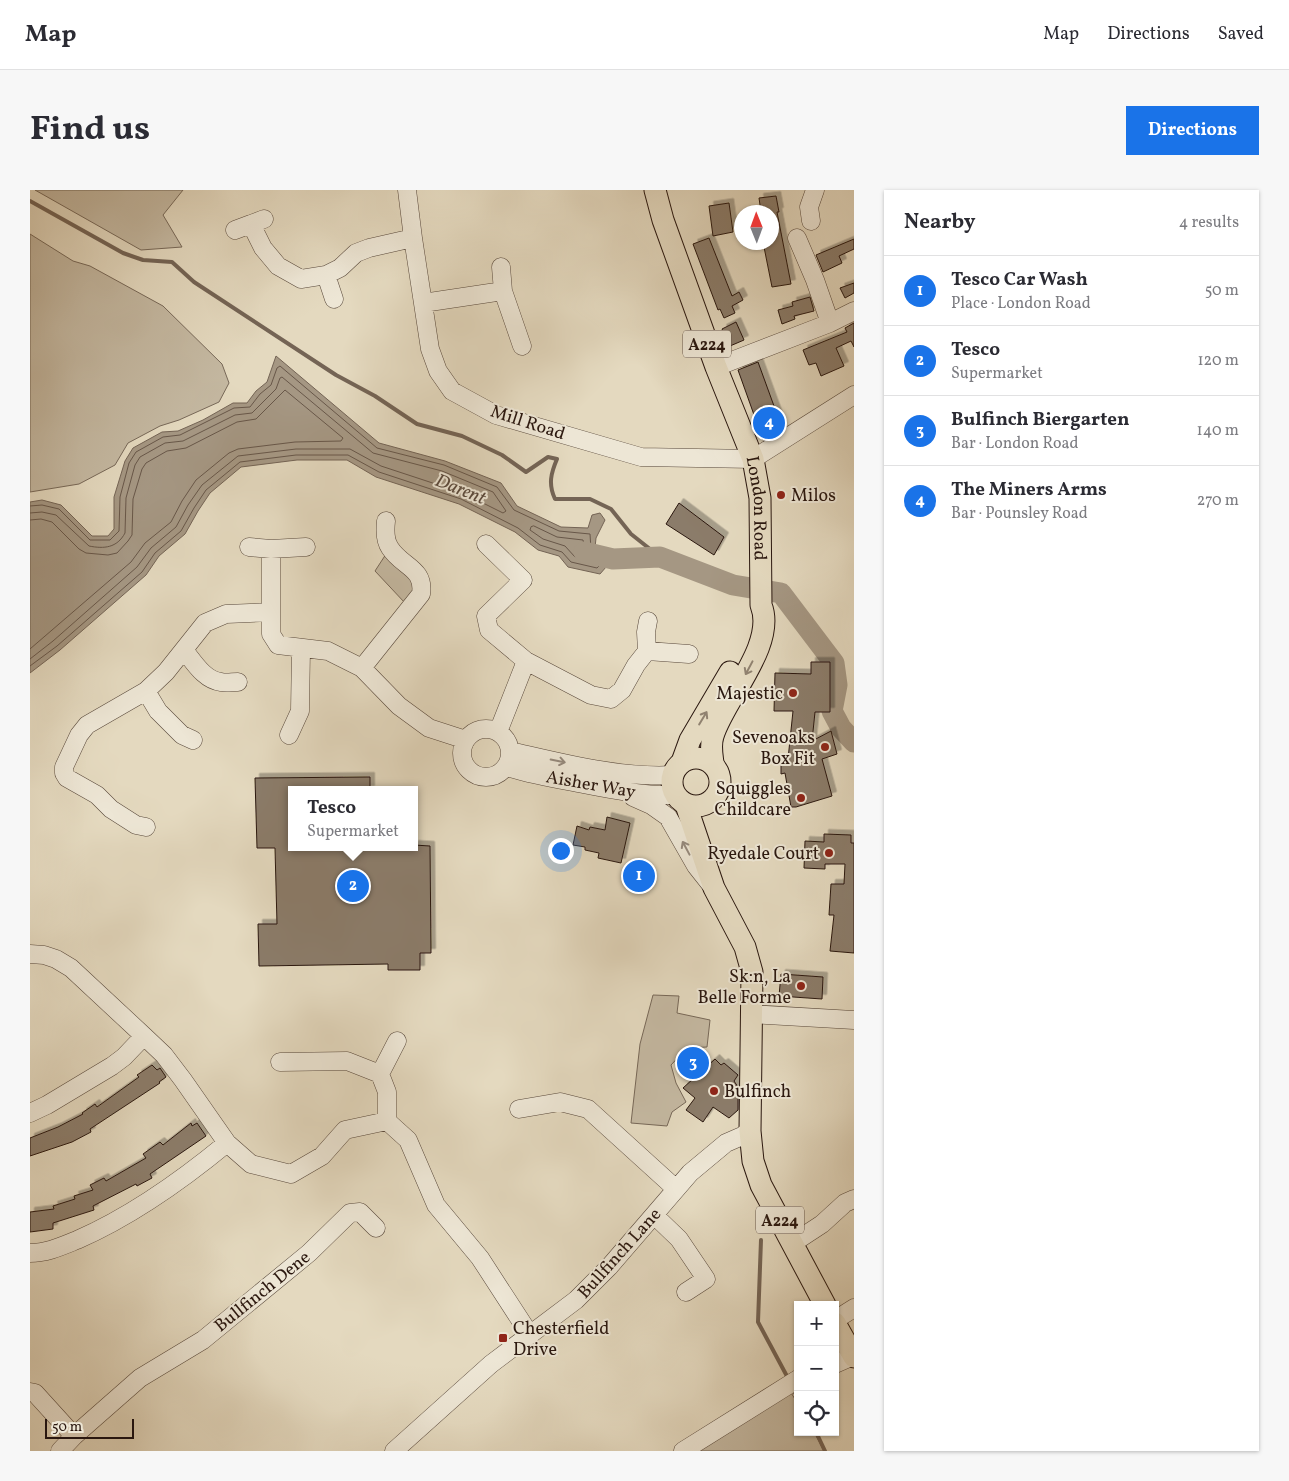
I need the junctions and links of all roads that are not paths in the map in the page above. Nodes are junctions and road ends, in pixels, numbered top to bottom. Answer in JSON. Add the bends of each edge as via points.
{"nodes":[{"id":1,"x":407,"y":190,"type":"edge"},
{"id":2,"x":655,"y":190,"type":"edge"},
{"id":3,"x":815,"y":190,"type":"edge"},
{"id":4,"x":811,"y":221,"type":"dead end"},
{"id":5,"x":250,"y":224,"type":"dead end"},
{"id":6,"x":413,"y":238,"type":"junction"},
{"id":7,"x":797,"y":238,"type":"dead end"},
{"id":8,"x":500,"y":267,"type":"dead end"},
{"id":9,"x":326,"y":275,"type":"junction"},
{"id":10,"x":503,"y":291,"type":"junction"},
{"id":11,"x":334,"y":299,"type":"dead end"},
{"id":12,"x":424,"y":303,"type":"junction"},
{"id":13,"x":854,"y":311,"type":"edge"},
{"id":14,"x":830,"y":323,"type":"junction"},
{"id":15,"x":522,"y":346,"type":"dead end"},
{"id":16,"x":716,"y":367,"type":"junction"},
{"id":17,"x":854,"y":395,"type":"edge"},
{"id":18,"x":753,"y":459,"type":"junction"},
{"id":19,"x":386,"y":522,"type":"dead end"},
{"id":20,"x":486,"y":544,"type":"dead end"},
{"id":21,"x":249,"y":547,"type":"dead end"},
{"id":22,"x":306,"y":547,"type":"dead end"},
{"id":23,"x":271,"y":549,"type":"junction"},
{"id":24,"x":762,"y":602,"type":"junction"},
{"id":25,"x":270,"y":612,"type":"junction"},
{"id":26,"x":648,"y":621,"type":"dead end"},
{"id":27,"x":301,"y":649,"type":"junction"},
{"id":28,"x":184,"y":650,"type":"junction"},
{"id":29,"x":647,"y":651,"type":"junction"},
{"id":30,"x":690,"y":654,"type":"dead end"},
{"id":31,"x":526,"y":661,"type":"junction"},
{"id":32,"x":362,"y":668,"type":"junction"},
{"id":33,"x":238,"y":682,"type":"dead end"},
{"id":34,"x":146,"y":691,"type":"junction"},
{"id":35,"x":498,"y":732,"type":"junction"},
{"id":36,"x":289,"y":735,"type":"dead end"},
{"id":37,"x":193,"y":740,"type":"dead end"},
{"id":38,"x":466,"y":740,"type":"junction"},
{"id":39,"x":509,"y":759,"type":"junction"},
{"id":40,"x":712,"y":764,"type":"junction"},
{"id":41,"x":679,"y":784,"type":"junction"},
{"id":42,"x":616,"y":790,"type":"junction"},
{"id":43,"x":708,"y":804,"type":"junction"},
{"id":44,"x":146,"y":827,"type":"dead end"},
{"id":45,"x":700,"y":844,"type":"junction"},
{"id":46,"x":714,"y":888,"type":"junction"},
{"id":47,"x":30,"y":954,"type":"edge"},
{"id":48,"x":751,"y":1014,"type":"junction"},
{"id":49,"x":854,"y":1020,"type":"edge"},
{"id":50,"x":144,"y":1036,"type":"junction"},
{"id":51,"x":397,"y":1041,"type":"dead end"},
{"id":52,"x":280,"y":1062,"type":"dead end"},
{"id":53,"x":380,"y":1074,"type":"junction"},
{"id":54,"x":519,"y":1109,"type":"dead end"},
{"id":55,"x":30,"y":1114,"type":"edge"},
{"id":56,"x":387,"y":1121,"type":"junction"},
{"id":57,"x":750,"y":1131,"type":"junction"},
{"id":58,"x":227,"y":1143,"type":"junction"},
{"id":59,"x":675,"y":1188,"type":"junction"},
{"id":60,"x":854,"y":1199,"type":"edge"},
{"id":61,"x":654,"y":1215,"type":"junction"},
{"id":62,"x":376,"y":1228,"type":"dead end"},
{"id":63,"x":793,"y":1243,"type":"junction"},
{"id":64,"x":30,"y":1253,"type":"edge"},
{"id":65,"x":686,"y":1292,"type":"dead end"},
{"id":66,"x":823,"y":1301,"type":"edge"},
{"id":67,"x":854,"y":1308,"type":"edge"},
{"id":68,"x":839,"y":1319,"type":"edge"},
{"id":69,"x":839,"y":1329,"type":"edge"},
{"id":70,"x":530,"y":1335,"type":"junction"},
{"id":71,"x":854,"y":1357,"type":"edge"},
{"id":72,"x":839,"y":1363,"type":"edge"},
{"id":73,"x":794,"y":1382,"type":"edge"},
{"id":74,"x":30,"y":1392,"type":"edge"},
{"id":75,"x":74,"y":1436,"type":"junction"},
{"id":76,"x":60,"y":1451,"type":"edge"},
{"id":77,"x":394,"y":1451,"type":"edge"},
{"id":78,"x":683,"y":1451,"type":"edge"}],
"edges":[{"from":1,"to":6,"type":"street","name":"Mill Road"},
{"from":2,"to":16,"type":"main road","name":"London Road","number":"A224"},
{"from":3,"to":4,"type":"street","via":[[809,207]]},
{"from":5,"to":9,"type":"street","via":[[278,266],[301,279]]},
{"from":6,"to":9,"type":"street","via":[[369,248]]},
{"from":6,"to":12,"type":"street","name":"Mill Road"},
{"from":7,"to":14,"type":"street"},
{"from":8,"to":10,"type":"street"},
{"from":9,"to":11,"type":"street"},
{"from":10,"to":12,"type":"street"},
{"from":10,"to":15,"type":"street"},
{"from":12,"to":18,"type":"street","name":"Mill Road","via":[[430,350],[438,371],[452,391],[496,415],[641,457]]},
{"from":13,"to":14,"type":"street"},
{"from":14,"to":16,"type":"street"},
{"from":16,"to":18,"type":"main road","name":"London Road","number":"A224"},
{"from":17,"to":18,"type":"street"},
{"from":18,"to":24,"type":"main road","name":"London Road","number":"A224","via":[[760,498]]},
{"from":19,"to":32,"type":"street","via":[[389,548],[420,577],[421,594]]},
{"from":20,"to":31,"type":"street","via":[[523,580],[486,616],[489,630]]},
{"from":21,"to":23,"type":"street"},
{"from":22,"to":23,"type":"street"},
{"from":23,"to":25,"type":"street"},
{"from":24,"to":40,"type":"main road","name":"London Road","number":"A224","one_way":true,"via":[[764,613],[760,642],[713,737]]},
{"from":41,"to":24,"type":"main road","name":"London Road","number":"A224","one_way":true,"via":[[690,740],[745,645]]},
{"from":25,"to":27,"type":"street","via":[[271,634],[278,645]]},
{"from":25,"to":28,"type":"street","via":[[226,614],[204,623]]},
{"from":26,"to":29,"type":"street"},
{"from":27,"to":32,"type":"street","via":[[328,651]]},
{"from":27,"to":36,"type":"street","via":[[305,712]]},
{"from":28,"to":33,"type":"street","via":[[205,675],[219,682]]},
{"from":28,"to":34,"type":"street"},
{"from":29,"to":30,"type":"street"},
{"from":29,"to":31,"type":"street","via":[[622,690],[611,699],[591,695]]},
{"from":31,"to":35,"type":"street"},
{"from":32,"to":38,"type":"street","via":[[399,706],[429,728]]},
{"from":34,"to":37,"type":"street","via":[[158,710],[182,735]]},
{"from":34,"to":44,"type":"street","via":[[87,725],[64,768],[67,778],[97,795],[126,828]]},
{"from":35,"to":38,"type":"street","via":[[481,730]]},
{"from":35,"to":39,"type":"street","via":[[506,739]]},
{"from":38,"to":39,"type":"street","via":[[462,758],[465,766],[476,775],[488,778],[497,775]]},
{"from":39,"to":41,"type":"street","name":"Aisher Way","one_way":true,"via":[[649,776]]},
{"from":39,"to":42,"type":"street","name":"Aisher Way","via":[[529,774]]},
{"from":40,"to":41,"type":"main road","via":[[708,760],[690,759]]},
{"from":40,"to":43,"type":"main road","name":"London Road","number":"A224","via":[[721,783],[717,796]]},
{"from":41,"to":42,"type":"street","name":"Aisher Way","via":[[661,796]]},
{"from":41,"to":43,"type":"main road","via":[[697,807]]},
{"from":41,"to":45,"type":"main road","name":"London Road","number":"A224"},
{"from":46,"to":42,"type":"street","one_way":true,"via":[[696,866],[668,817],[651,805]]},
{"from":43,"to":45,"type":"main road","name":"London Road","number":"A224"},
{"from":45,"to":46,"type":"main road","name":"London Road","number":"A224"},
{"from":46,"to":48,"type":"main road","name":"London Road","number":"A224","via":[[750,960],[753,985]]},
{"from":47,"to":50,"type":"street","via":[[50,957],[71,968]]},
{"from":48,"to":49,"type":"street"},
{"from":48,"to":57,"type":"main road","name":"London Road","number":"A224"},
{"from":50,"to":55,"type":"street","via":[[112,1066]]},
{"from":50,"to":58,"type":"street","via":[[164,1055]]},
{"from":51,"to":53,"type":"street"},
{"from":52,"to":53,"type":"street","via":[[346,1061]]},
{"from":53,"to":56,"type":"street","via":[[387,1092]]},
{"from":54,"to":59,"type":"street","via":[[560,1102],[588,1109]]},
{"from":56,"to":58,"type":"street","via":[[346,1130],[322,1156],[291,1174],[251,1164]]},
{"from":56,"to":70,"type":"street","via":[[408,1140],[436,1205],[480,1258]]},
{"from":57,"to":59,"type":"street","name":"Bullfinch Lane","via":[[726,1143],[702,1161]]},
{"from":57,"to":63,"type":"main road","name":"London Road","number":"A224","via":[[753,1161],[761,1185]]},
{"from":58,"to":64,"type":"street","via":[[138,1209],[62,1246]]},
{"from":59,"to":61,"type":"street","name":"Bullfinch Lane"},
{"from":60,"to":63,"type":"street"},
{"from":61,"to":65,"type":"street","via":[[679,1239],[706,1279]]},
{"from":61,"to":70,"type":"street","name":"Bullfinch Lane","via":[[576,1300]]},
{"from":62,"to":75,"type":"street","name":"Bullfinch Dene","via":[[360,1212],[350,1213],[309,1253],[203,1340],[140,1378]]},
{"from":63,"to":66,"type":"main road","name":"London Road","number":"A224"},
{"from":67,"to":68,"type":"street"},
{"from":69,"to":71,"type":"main road"},
{"from":70,"to":77,"type":"street","name":"Bullfinch Lane","via":[[491,1364]]},
{"from":71,"to":72,"type":"street"},
{"from":73,"to":78,"type":"street"},
{"from":74,"to":75,"type":"street","via":[[35,1393]]},
{"from":75,"to":76,"type":"street"}]}
